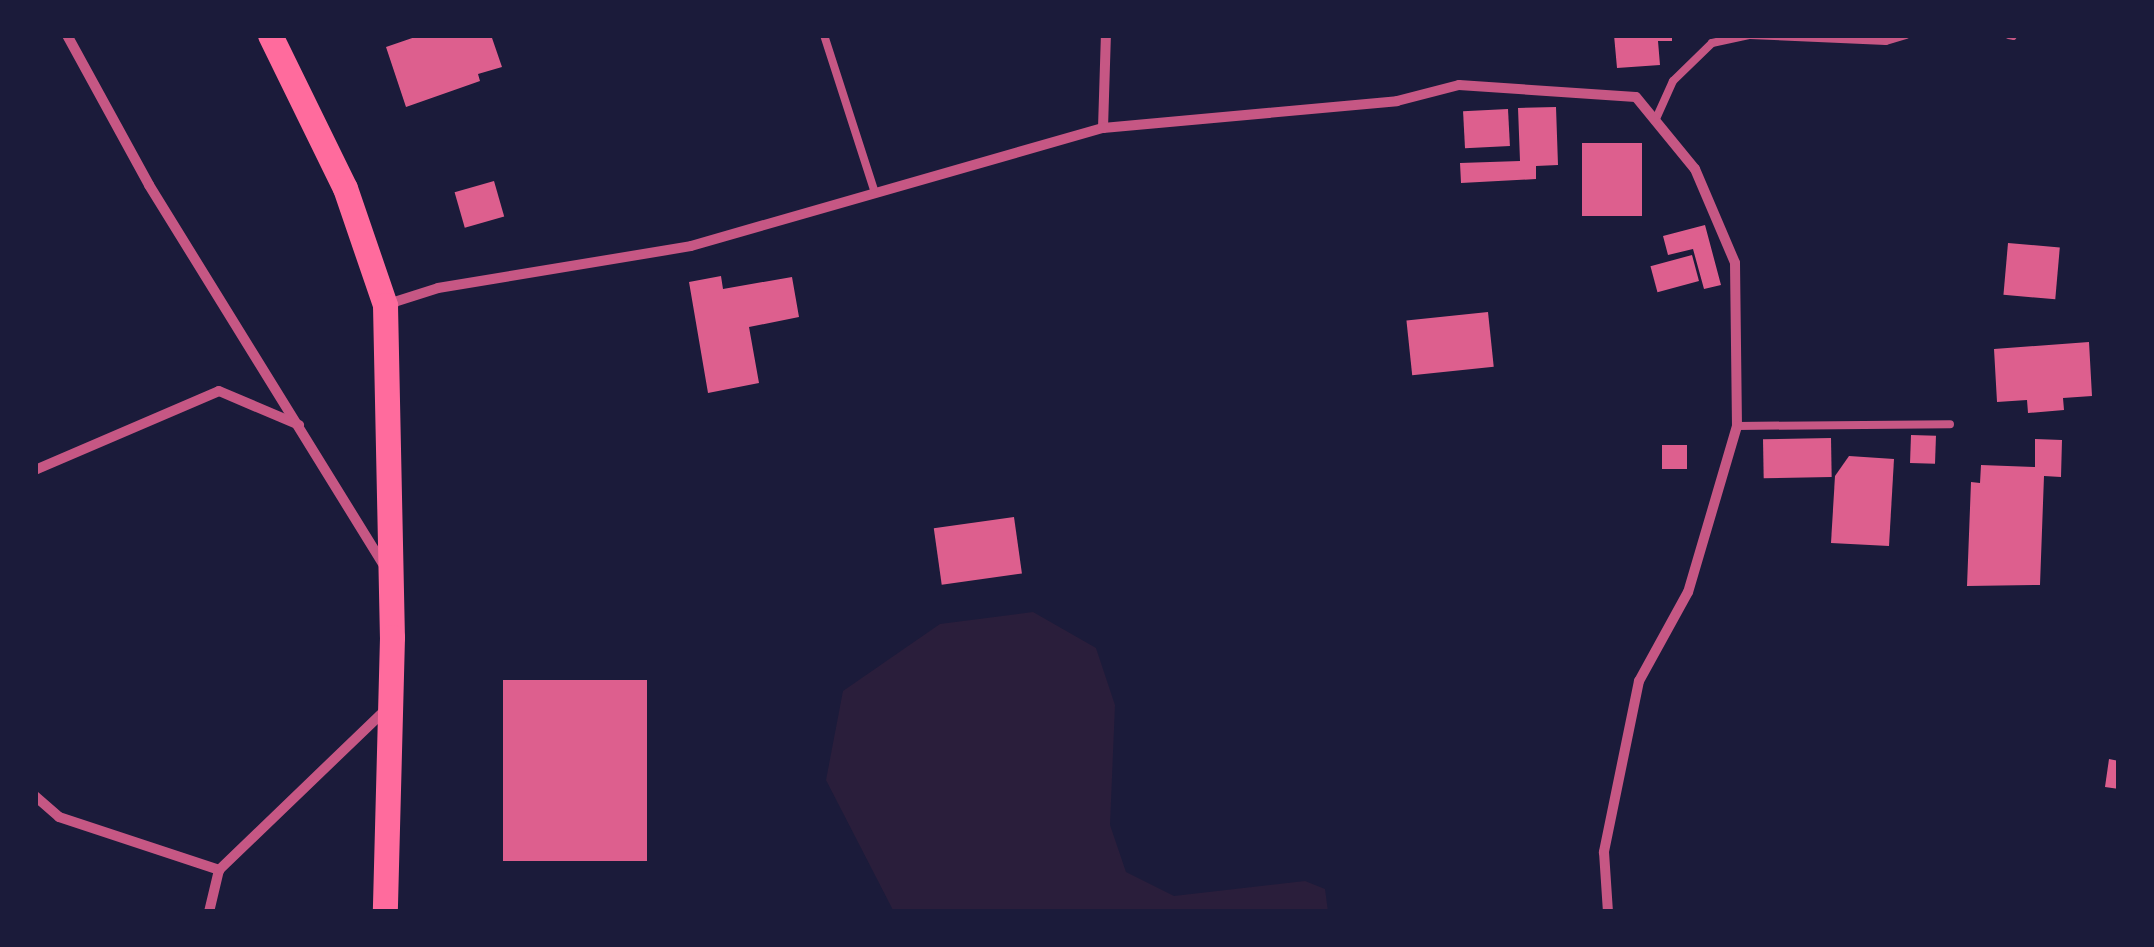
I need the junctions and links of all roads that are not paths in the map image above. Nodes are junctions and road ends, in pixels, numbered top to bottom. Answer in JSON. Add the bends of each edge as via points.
{"nodes":[{"id":1,"x":67,"y":35,"type":"edge"},
{"id":2,"x":270,"y":35,"type":"edge"},
{"id":3,"x":824,"y":35,"type":"edge"},
{"id":4,"x":1106,"y":35,"type":"edge"},
{"id":5,"x":1906,"y":35,"type":"edge"},
{"id":6,"x":1709,"y":39,"type":"edge"},
{"id":7,"x":1654,"y":125,"type":"junction"},
{"id":8,"x":1103,"y":128,"type":"junction"},
{"id":9,"x":875,"y":193,"type":"junction"},
{"id":10,"x":386,"y":305,"type":"junction"},
{"id":11,"x":1950,"y":424,"type":"dead end"},
{"id":12,"x":300,"y":425,"type":"junction"},
{"id":13,"x":1737,"y":426,"type":"junction"},
{"id":14,"x":35,"y":470,"type":"edge"},
{"id":15,"x":392,"y":578,"type":"junction"},
{"id":16,"x":392,"y":704,"type":"junction"},
{"id":17,"x":35,"y":796,"type":"edge"},
{"id":18,"x":219,"y":870,"type":"junction"},
{"id":19,"x":209,"y":912,"type":"edge"},
{"id":20,"x":386,"y":912,"type":"edge"},
{"id":21,"x":1608,"y":912,"type":"edge"}],
"edges":[{"from":1,"to":12,"type":"street","via":[[149,186]]},
{"from":2,"to":10,"type":"main road","via":[[345,188]]},
{"from":3,"to":9,"type":"lane"},
{"from":4,"to":8,"type":"street"},
{"from":5,"to":6,"type":"lane","via":[[1886,41]]},
{"from":6,"to":7,"type":"lane","via":[[1673,80]]},
{"from":7,"to":8,"type":"street","via":[[1636,97],[1460,85],[1398,101]]},
{"from":7,"to":13,"type":"street","via":[[1694,169],[1736,263]]},
{"from":8,"to":9,"type":"street"},
{"from":9,"to":10,"type":"street","via":[[691,246],[438,288]]},
{"from":10,"to":15,"type":"main road"},
{"from":11,"to":13,"type":"lane"},
{"from":12,"to":14,"type":"street","via":[[220,391]]},
{"from":12,"to":15,"type":"street"},
{"from":13,"to":21,"type":"street","via":[[1688,592],[1639,681],[1604,852]]},
{"from":15,"to":16,"type":"main road"},
{"from":16,"to":18,"type":"street"},
{"from":16,"to":20,"type":"main road"},
{"from":17,"to":18,"type":"street","via":[[59,818]]},
{"from":18,"to":19,"type":"street"}]}
